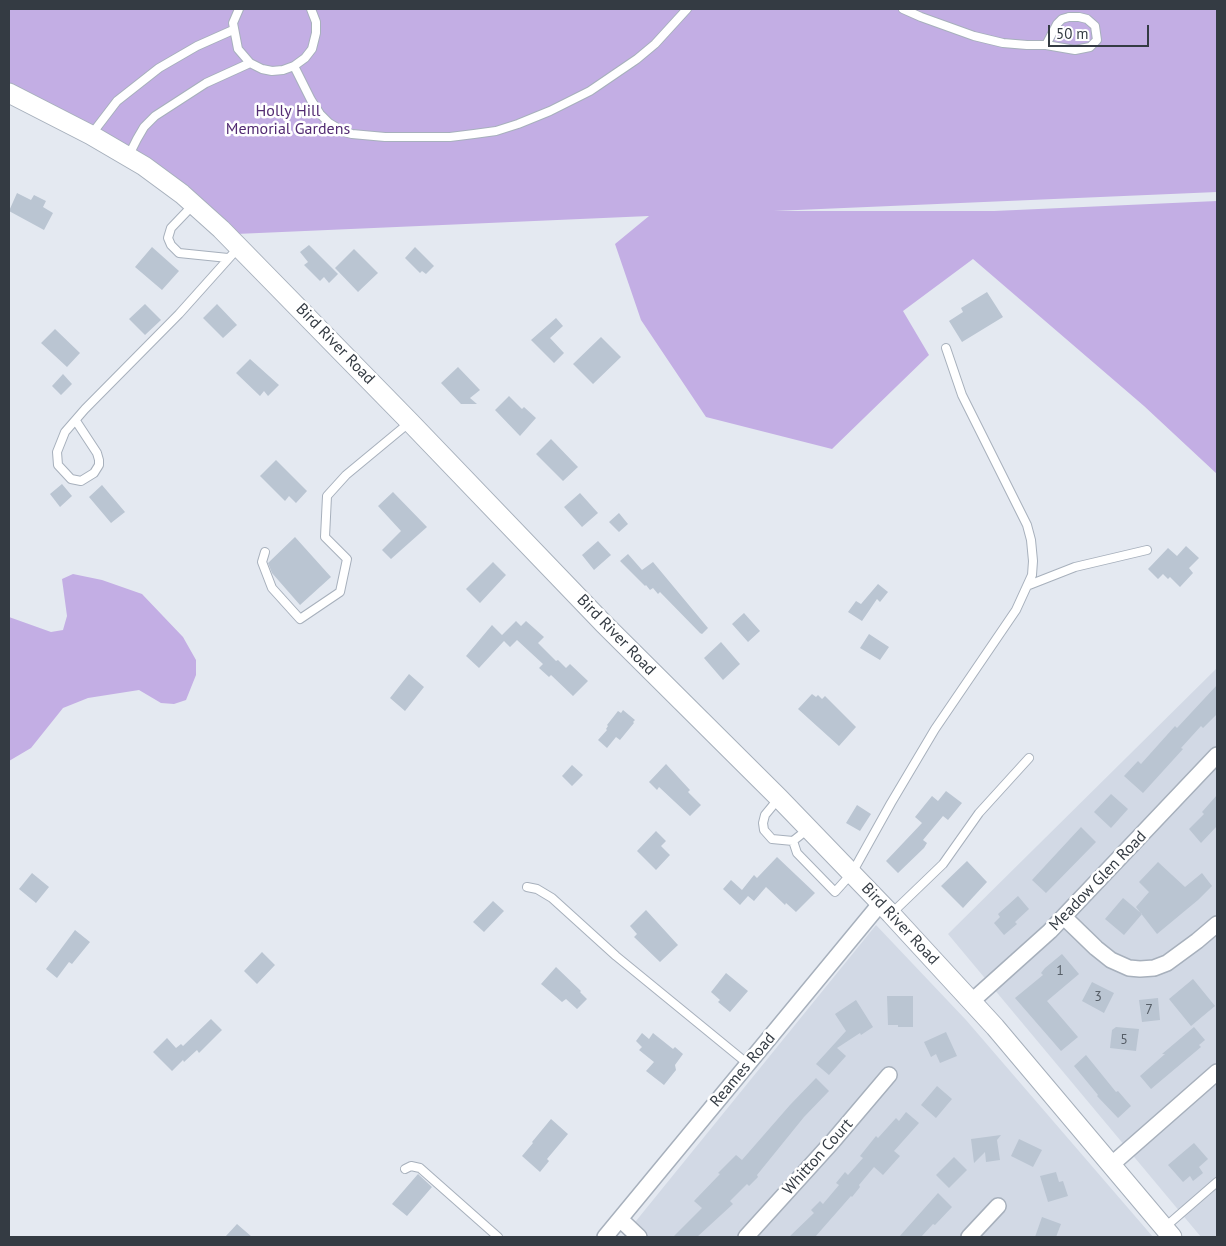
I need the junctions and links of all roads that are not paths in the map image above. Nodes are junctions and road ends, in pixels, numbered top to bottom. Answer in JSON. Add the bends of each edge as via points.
{"nodes":[{"id":1,"x":239,"y":9,"type":"edge"},
{"id":2,"x":311,"y":9,"type":"edge"},
{"id":3,"x":687,"y":9,"type":"edge"},
{"id":4,"x":903,"y":9,"type":"edge"},
{"id":5,"x":233,"y":30,"type":"junction"},
{"id":6,"x":1046,"y":45,"type":"junction"},
{"id":7,"x":250,"y":62,"type":"junction"},
{"id":8,"x":294,"y":66,"type":"junction"},
{"id":9,"x":9,"y":93,"type":"edge"},
{"id":10,"x":91,"y":135,"type":"junction"},
{"id":11,"x":128,"y":156,"type":"junction"},
{"id":12,"x":194,"y":204,"type":"junction"},
{"id":13,"x":234,"y":253,"type":"junction"},
{"id":14,"x":946,"y":348,"type":"dead end"},
{"id":15,"x":76,"y":421,"type":"junction"},
{"id":16,"x":410,"y":422,"type":"junction"},
{"id":17,"x":1146,"y":550,"type":"dead end"},
{"id":18,"x":265,"y":552,"type":"dead end"},
{"id":19,"x":1029,"y":585,"type":"junction"},
{"id":20,"x":1217,"y":755,"type":"edge"},
{"id":21,"x":1029,"y":758,"type":"dead end"},
{"id":22,"x":779,"y":798,"type":"junction"},
{"id":23,"x":809,"y":829,"type":"junction"},
{"id":24,"x":793,"y":840,"type":"junction"},
{"id":25,"x":852,"y":873,"type":"junction"},
{"id":26,"x":527,"y":887,"type":"dead end"},
{"id":27,"x":886,"y":909,"type":"junction"},
{"id":28,"x":1064,"y":917,"type":"junction"},
{"id":29,"x":1217,"y":924,"type":"edge"},
{"id":30,"x":972,"y":1001,"type":"junction"},
{"id":31,"x":748,"y":1064,"type":"junction"},
{"id":32,"x":1217,"y":1072,"type":"edge"},
{"id":33,"x":889,"y":1075,"type":"dead end"},
{"id":34,"x":1111,"y":1165,"type":"junction"},
{"id":35,"x":405,"y":1169,"type":"dead end"},
{"id":36,"x":1217,"y":1182,"type":"edge"},
{"id":37,"x":998,"y":1206,"type":"dead end"},
{"id":38,"x":620,"y":1219,"type":"junction"},
{"id":39,"x":1168,"y":1232,"type":"edge"},
{"id":40,"x":498,"y":1237,"type":"edge"},
{"id":41,"x":605,"y":1237,"type":"edge"},
{"id":42,"x":638,"y":1237,"type":"edge"},
{"id":43,"x":746,"y":1237,"type":"edge"},
{"id":44,"x":969,"y":1237,"type":"edge"}],
"edges":[{"from":1,"to":5,"type":"lane"},
{"from":2,"to":8,"type":"lane","via":[[316,22],[312,50]]},
{"from":3,"to":8,"type":"lane","via":[[656,44],[590,91],[550,111],[496,131],[450,137],[385,137],[344,132],[320,114]]},
{"from":4,"to":6,"type":"lane","via":[[974,36],[1003,43]]},
{"from":5,"to":7,"type":"lane","via":[[238,49]]},
{"from":5,"to":10,"type":"lane","via":[[159,68],[117,101]]},
{"from":6,"to":6,"type":"lane","via":[[1062,19],[1079,17],[1095,26],[1097,40],[1090,48],[1075,50]]},
{"from":7,"to":8,"type":"lane","via":[[272,71]]},
{"from":7,"to":11,"type":"lane","via":[[206,83],[155,116],[136,139]]},
{"from":9,"to":10,"type":"street","name":"Bird River Road"},
{"from":10,"to":11,"type":"street","name":"Bird River Road"},
{"from":11,"to":12,"type":"street","name":"Bird River Road"},
{"from":12,"to":13,"type":"street","name":"Bird River Road"},
{"from":12,"to":13,"type":"lane","via":[[170,228],[168,238],[171,245],[180,253]]},
{"from":13,"to":15,"type":"lane"},
{"from":13,"to":16,"type":"street","name":"Bird River Road"},
{"from":14,"to":19,"type":"lane","via":[[962,395],[1027,525],[1033,561]]},
{"from":15,"to":15,"type":"lane","via":[[65,432],[56,452],[58,465],[71,478],[81,481],[94,473],[99,460]]},
{"from":16,"to":18,"type":"lane","via":[[346,475],[327,496],[325,537],[348,559],[340,592],[300,619],[272,588],[262,562]]},
{"from":16,"to":22,"type":"street","name":"Bird River Road","via":[[603,623]]},
{"from":17,"to":19,"type":"lane","via":[[1074,567]]},
{"from":19,"to":25,"type":"lane","via":[[1016,610],[935,729]]},
{"from":20,"to":28,"type":"street","name":"Meadow Glen Road"},
{"from":21,"to":27,"type":"lane","via":[[979,814],[943,864]]},
{"from":22,"to":23,"type":"street","name":"Bird River Road"},
{"from":22,"to":24,"type":"lane","via":[[765,815],[764,830],[772,840]]},
{"from":23,"to":24,"type":"lane"},
{"from":23,"to":25,"type":"street","name":"Bird River Road"},
{"from":24,"to":25,"type":"lane","via":[[800,858],[835,892]]},
{"from":25,"to":27,"type":"street","name":"Bird River Road"},
{"from":26,"to":31,"type":"lane","via":[[552,898],[616,956]]},
{"from":27,"to":30,"type":"street","name":"Bird River Road"},
{"from":27,"to":31,"type":"street","name":"Reames Road"},
{"from":28,"to":29,"type":"street","via":[[1111,960],[1140,969],[1166,963]]},
{"from":28,"to":30,"type":"street","name":"Meadow Glen Road"},
{"from":30,"to":34,"type":"street","name":"Bird River Road"},
{"from":31,"to":38,"type":"street","name":"Reames Road"},
{"from":32,"to":34,"type":"street"},
{"from":33,"to":43,"type":"street","name":"Whitton Court"},
{"from":34,"to":39,"type":"street","name":"Bird River Road"},
{"from":35,"to":40,"type":"lane","via":[[412,1166],[420,1168]]},
{"from":36,"to":39,"type":"lane"},
{"from":37,"to":44,"type":"street"},
{"from":38,"to":41,"type":"street","name":"Reames Road"},
{"from":38,"to":42,"type":"street"}]}
